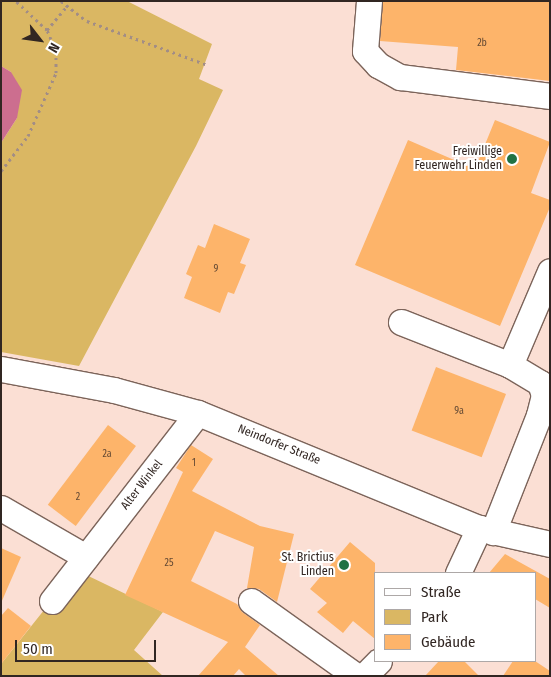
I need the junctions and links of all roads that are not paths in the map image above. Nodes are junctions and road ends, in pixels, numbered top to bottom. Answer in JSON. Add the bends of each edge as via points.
{"nodes":[{"id":1,"x":369,"y":1,"type":"edge"},
{"id":2,"x":550,"y":96,"type":"edge"},
{"id":3,"x":550,"y":271,"type":"edge"},
{"id":4,"x":401,"y":322,"type":"dead end"},
{"id":5,"x":510,"y":365,"type":"junction"},
{"id":6,"x":1,"y":369,"type":"edge"},
{"id":7,"x":198,"y":413,"type":"junction"},
{"id":8,"x":1,"y":508,"type":"edge"},
{"id":9,"x":486,"y":530,"type":"junction"},
{"id":10,"x":550,"y":544,"type":"edge"},
{"id":11,"x":86,"y":557,"type":"junction"},
{"id":12,"x":459,"y":572,"type":"edge"},
{"id":13,"x":52,"y":601,"type":"dead end"},
{"id":14,"x":251,"y":601,"type":"dead end"},
{"id":15,"x":356,"y":676,"type":"edge"}],
"edges":[{"from":1,"to":2,"type":"street","via":[[364,52],[378,65],[400,77]]},
{"from":3,"to":5,"type":"street"},
{"from":4,"to":5,"type":"street"},
{"from":5,"to":9,"type":"street","via":[[540,383],[544,395]]},
{"from":6,"to":7,"type":"street","name":"Neindorfer Straße","via":[[114,390]]},
{"from":7,"to":9,"type":"street","name":"Neindorfer Straße"},
{"from":7,"to":11,"type":"street","name":"Alter Winkel"},
{"from":8,"to":11,"type":"street"},
{"from":9,"to":10,"type":"street","name":"Neindorfer Straße"},
{"from":9,"to":12,"type":"street"},
{"from":11,"to":13,"type":"street","name":"Alter Winkel"},
{"from":14,"to":15,"type":"street"}]}
